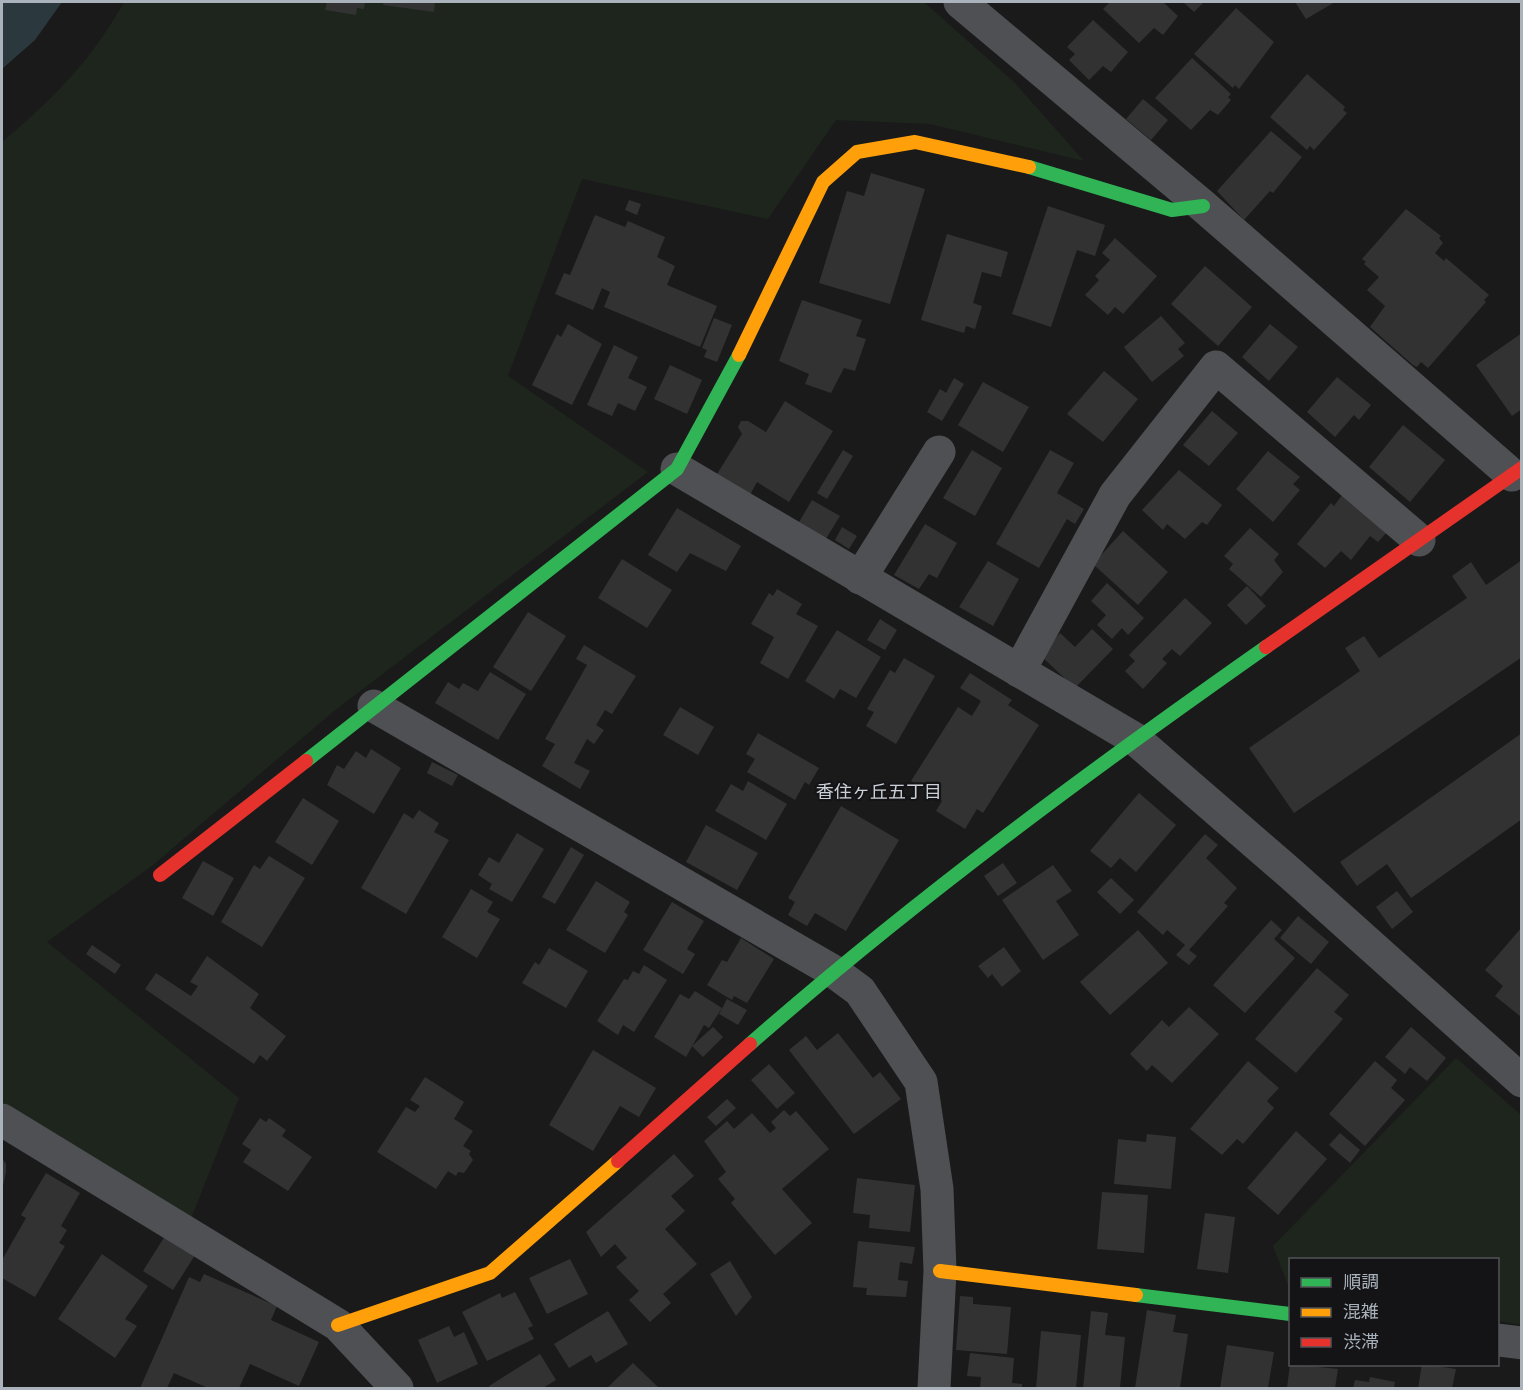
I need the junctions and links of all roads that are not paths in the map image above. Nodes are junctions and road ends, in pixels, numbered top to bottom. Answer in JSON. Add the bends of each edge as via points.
{"nodes":[{"id":1,"x":960,"y":2,"type":"edge"},
{"id":2,"x":1203,"y":206,"type":"junction"},
{"id":3,"x":939,"y":452,"type":"dead end"},
{"id":4,"x":677,"y":469,"type":"junction"},
{"id":5,"x":1517,"y":472,"type":"edge"},
{"id":6,"x":1419,"y":540,"type":"junction"},
{"id":7,"x":860,"y":578,"type":"junction"},
{"id":8,"x":1019,"y":671,"type":"junction"},
{"id":9,"x":374,"y":706,"type":"junction"},
{"id":10,"x":1135,"y":739,"type":"junction"},
{"id":11,"x":160,"y":875,"type":"dead end"},
{"id":12,"x":833,"y":971,"type":"junction"},
{"id":13,"x":1521,"y":1081,"type":"edge"},
{"id":14,"x":2,"y":1120,"type":"edge"},
{"id":15,"x":940,"y":1271,"type":"junction"},
{"id":16,"x":1289,"y":1314,"type":"edge"},
{"id":17,"x":338,"y":1325,"type":"junction"},
{"id":18,"x":1499,"y":1340,"type":"edge"},
{"id":19,"x":1521,"y":1343,"type":"edge"},
{"id":20,"x":397,"y":1389,"type":"edge"},
{"id":21,"x":934,"y":1389,"type":"edge"}],
"edges":[{"from":1,"to":2,"type":"street"},
{"from":2,"to":4,"type":"street","via":[[1172,210],[1040,170],[915,142],[857,152],[823,182],[722,390]]},
{"from":2,"to":5,"type":"street"},
{"from":3,"to":7,"type":"street"},
{"from":4,"to":7,"type":"street"},
{"from":4,"to":9,"type":"street"},
{"from":5,"to":6,"type":"street"},
{"from":6,"to":8,"type":"street","via":[[1216,367],[1114,495]]},
{"from":6,"to":10,"type":"street"},
{"from":7,"to":8,"type":"street"},
{"from":8,"to":10,"type":"street"},
{"from":9,"to":11,"type":"street"},
{"from":9,"to":12,"type":"street"},
{"from":10,"to":12,"type":"street"},
{"from":10,"to":13,"type":"street"},
{"from":12,"to":15,"type":"street","via":[[860,991],[921,1082],[937,1189]]},
{"from":12,"to":17,"type":"street","via":[[490,1273]]},
{"from":14,"to":17,"type":"street"},
{"from":15,"to":16,"type":"street"},
{"from":15,"to":21,"type":"street"},
{"from":17,"to":20,"type":"street"},
{"from":18,"to":19,"type":"street"}]}
